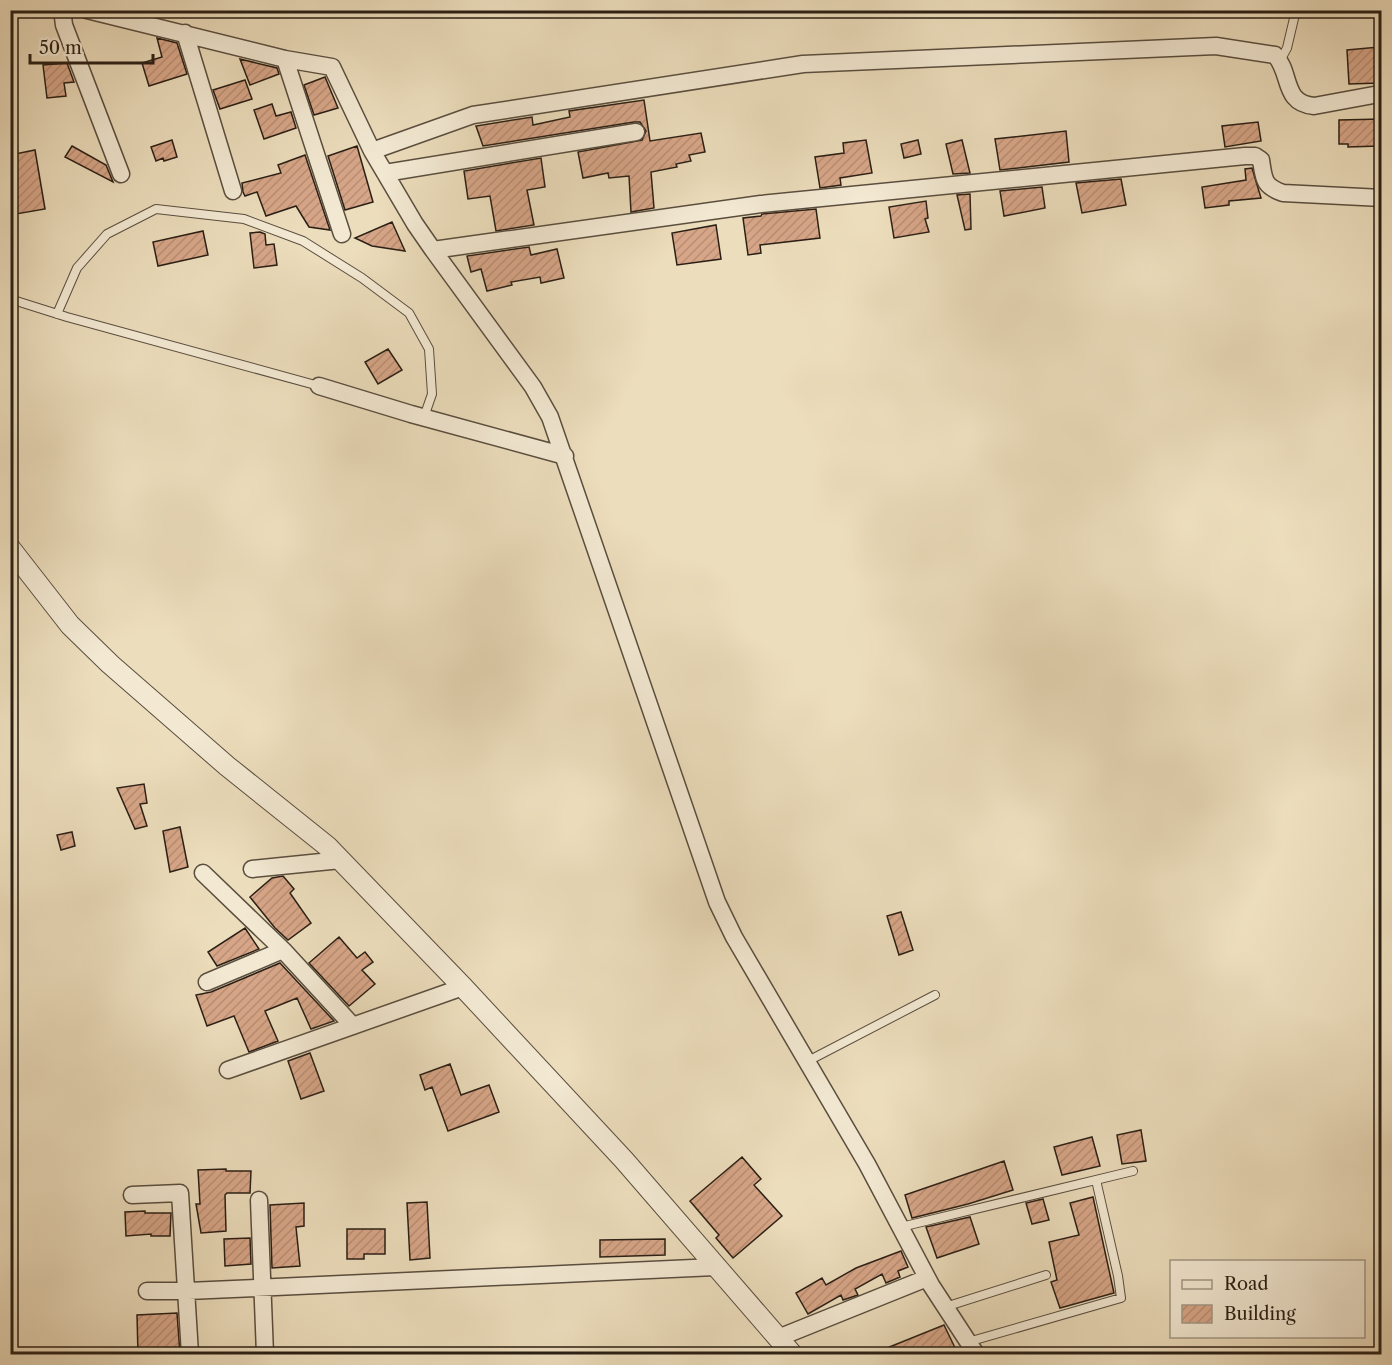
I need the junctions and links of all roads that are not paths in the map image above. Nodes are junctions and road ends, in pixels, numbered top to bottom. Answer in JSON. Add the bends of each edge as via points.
{"nodes":[{"id":1,"x":67,"y":10,"type":"edge"},
{"id":2,"x":87,"y":10,"type":"edge"},
{"id":3,"x":1296,"y":10,"type":"edge"},
{"id":4,"x":185,"y":33,"type":"junction"},
{"id":5,"x":285,"y":59,"type":"junction"},
{"id":6,"x":1280,"y":61,"type":"junction"},
{"id":7,"x":1379,"y":94,"type":"dead end"},
{"id":8,"x":636,"y":132,"type":"dead end"},
{"id":9,"x":372,"y":151,"type":"junction"},
{"id":10,"x":122,"y":174,"type":"dead end"},
{"id":11,"x":385,"y":174,"type":"junction"},
{"id":12,"x":233,"y":190,"type":"dead end"},
{"id":13,"x":1382,"y":198,"type":"edge"},
{"id":14,"x":342,"y":234,"type":"dead end"},
{"id":15,"x":433,"y":250,"type":"junction"},
{"id":16,"x":10,"y":299,"type":"edge"},
{"id":17,"x":57,"y":314,"type":"junction"},
{"id":18,"x":319,"y":386,"type":"joint"},
{"id":19,"x":424,"y":417,"type":"junction"},
{"id":20,"x":565,"y":456,"type":"junction"},
{"id":21,"x":10,"y":548,"type":"edge"},
{"id":22,"x":341,"y":860,"type":"junction"},
{"id":23,"x":252,"y":869,"type":"dead end"},
{"id":24,"x":203,"y":873,"type":"dead end"},
{"id":25,"x":283,"y":951,"type":"junction"},
{"id":26,"x":207,"y":982,"type":"dead end"},
{"id":27,"x":463,"y":987,"type":"junction"},
{"id":28,"x":935,"y":995,"type":"dead end"},
{"id":29,"x":353,"y":1026,"type":"junction"},
{"id":30,"x":808,"y":1061,"type":"junction"},
{"id":31,"x":228,"y":1070,"type":"dead end"},
{"id":32,"x":1133,"y":1171,"type":"dead end"},
{"id":33,"x":1096,"y":1180,"type":"junction"},
{"id":34,"x":132,"y":1195,"type":"dead end"},
{"id":35,"x":259,"y":1200,"type":"dead end"},
{"id":36,"x":901,"y":1227,"type":"junction"},
{"id":37,"x":715,"y":1267,"type":"junction"},
{"id":38,"x":1046,"y":1275,"type":"dead end"},
{"id":39,"x":927,"y":1278,"type":"junction"},
{"id":40,"x":262,"y":1287,"type":"junction"},
{"id":41,"x":147,"y":1291,"type":"dead end"},
{"id":42,"x":188,"y":1291,"type":"junction"},
{"id":43,"x":945,"y":1307,"type":"junction"},
{"id":44,"x":777,"y":1338,"type":"junction"},
{"id":45,"x":972,"y":1348,"type":"edge"},
{"id":46,"x":190,"y":1354,"type":"edge"},
{"id":47,"x":265,"y":1354,"type":"edge"},
{"id":48,"x":792,"y":1354,"type":"edge"}],
"edges":[{"from":1,"to":10,"type":"street","via":[[64,25]]},
{"from":2,"to":4,"type":"street"},
{"from":3,"to":6,"type":"lane"},
{"from":4,"to":5,"type":"street"},
{"from":4,"to":12,"type":"street"},
{"from":5,"to":9,"type":"street","via":[[332,67]]},
{"from":5,"to":14,"type":"street"},
{"from":6,"to":7,"type":"street","via":[[1294,99],[1303,105]]},
{"from":6,"to":9,"type":"street","via":[[1266,52],[1216,46],[803,64],[473,115]]},
{"from":8,"to":11,"type":"street"},
{"from":9,"to":11,"type":"street"},
{"from":11,"to":15,"type":"street"},
{"from":13,"to":15,"type":"street","via":[[1283,193],[1266,185],[1261,160],[1245,156],[761,204]]},
{"from":15,"to":20,"type":"street","via":[[542,401]]},
{"from":16,"to":17,"type":"lane"},
{"from":17,"to":18,"type":"lane"},
{"from":17,"to":19,"type":"lane","via":[[77,268],[107,234],[156,209],[244,219],[303,241],[409,313],[429,349],[432,394]]},
{"from":18,"to":19,"type":"street"},
{"from":19,"to":20,"type":"street"},
{"from":20,"to":30,"type":"street","via":[[717,902],[734,938]]},
{"from":21,"to":22,"type":"street","via":[[70,625],[110,664]]},
{"from":22,"to":23,"type":"street"},
{"from":22,"to":27,"type":"street"},
{"from":24,"to":25,"type":"street"},
{"from":25,"to":26,"type":"street"},
{"from":25,"to":29,"type":"street"},
{"from":27,"to":29,"type":"street"},
{"from":27,"to":37,"type":"street","via":[[624,1160]]},
{"from":28,"to":30,"type":"lane"},
{"from":29,"to":31,"type":"street"},
{"from":30,"to":36,"type":"street"},
{"from":32,"to":33,"type":"lane"},
{"from":33,"to":36,"type":"lane"},
{"from":33,"to":45,"type":"lane","via":[[1121,1298]]},
{"from":34,"to":42,"type":"street","via":[[180,1193]]},
{"from":35,"to":40,"type":"street"},
{"from":36,"to":39,"type":"street"},
{"from":37,"to":40,"type":"street"},
{"from":37,"to":44,"type":"street"},
{"from":38,"to":43,"type":"lane"},
{"from":39,"to":43,"type":"street"},
{"from":39,"to":44,"type":"street"},
{"from":40,"to":42,"type":"street"},
{"from":40,"to":47,"type":"street"},
{"from":41,"to":42,"type":"street"},
{"from":42,"to":46,"type":"street"},
{"from":43,"to":45,"type":"street"},
{"from":44,"to":48,"type":"street"}]}
